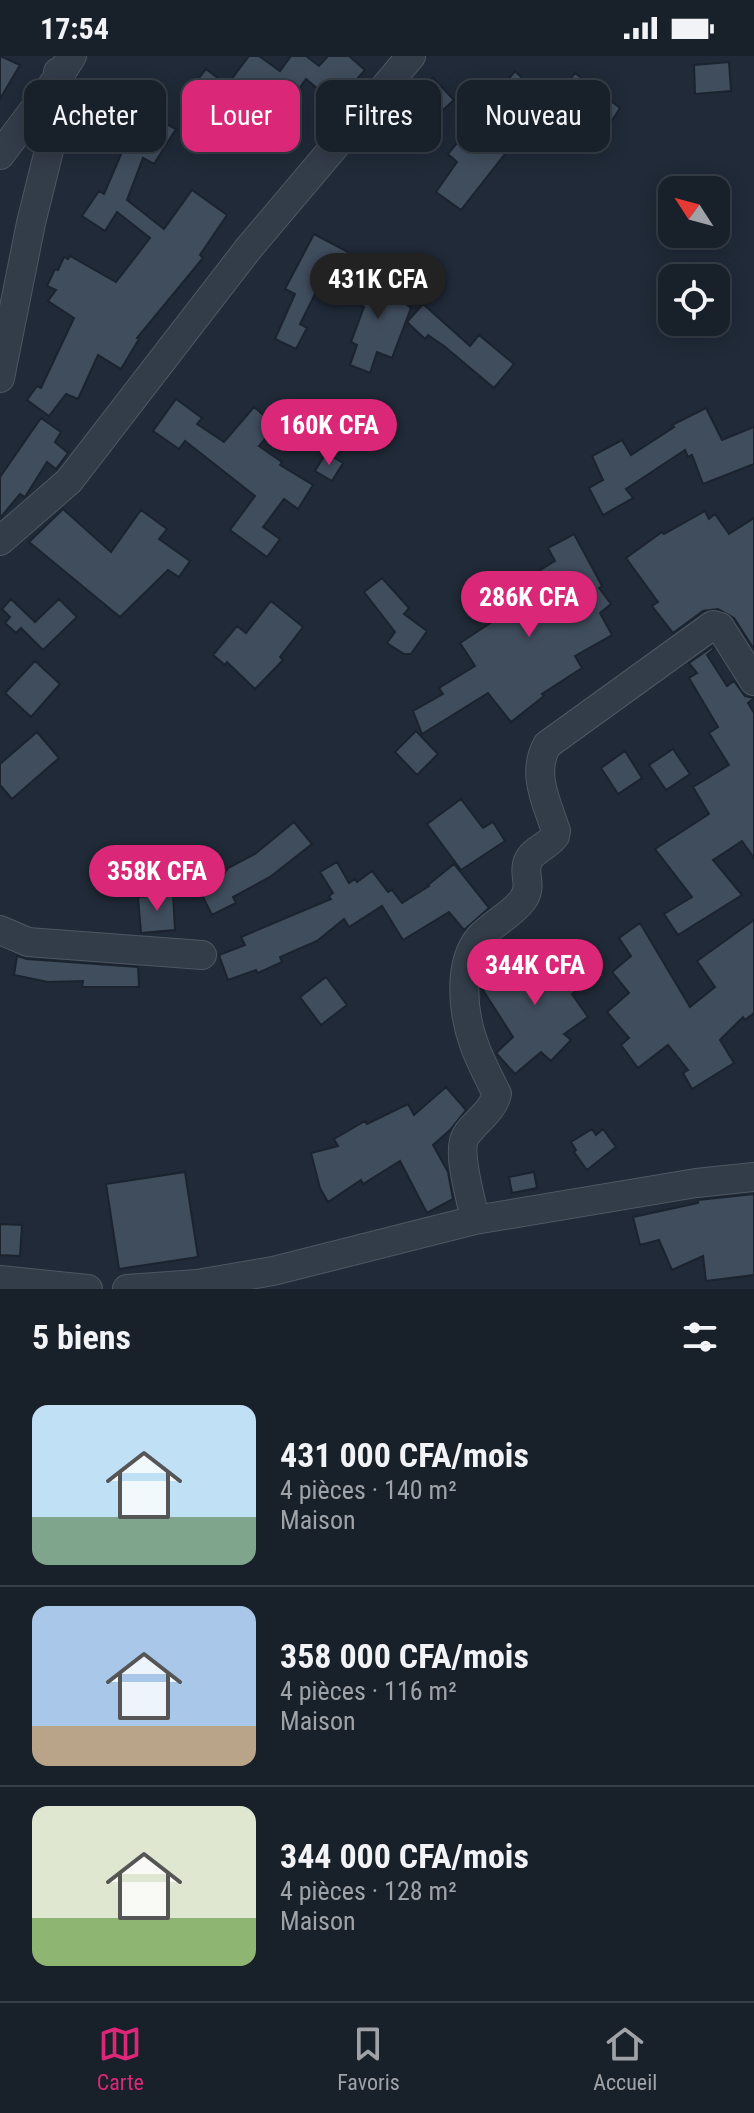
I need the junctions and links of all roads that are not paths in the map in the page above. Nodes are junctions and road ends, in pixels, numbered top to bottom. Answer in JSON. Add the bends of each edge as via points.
{"nodes":[{"id":1,"x":411,"y":56,"type":"edge"},
{"id":2,"x":61,"y":63,"type":"edge"},
{"id":3,"x":0,"y":155,"type":"edge"},
{"id":4,"x":0,"y":378,"type":"edge"},
{"id":5,"x":0,"y":541,"type":"edge"},
{"id":6,"x":754,"y":681,"type":"edge"},
{"id":7,"x":0,"y":930,"type":"edge"},
{"id":8,"x":202,"y":955,"type":"dead end"},
{"id":9,"x":754,"y":1177,"type":"edge"},
{"id":10,"x":475,"y":1220,"type":"junction"},
{"id":11,"x":0,"y":1280,"type":"edge"},
{"id":12,"x":274,"y":1280,"type":"edge"},
{"id":13,"x":88,"y":1289,"type":"edge"},
{"id":14,"x":127,"y":1289,"type":"edge"}],
"edges":[{"from":1,"to":5,"type":"street","via":[[248,249],[69,481]]},
{"from":2,"to":3,"type":"street"},
{"from":2,"to":4,"type":"street","via":[[60,106]]},
{"from":6,"to":10,"type":"street","via":[[720,627],[713,625],[547,745],[541,755],[539,779],[555,836],[529,859],[525,897],[479,938],[465,978],[473,1043],[497,1094],[461,1147]]},
{"from":7,"to":8,"type":"street","via":[[28,942]]},
{"from":9,"to":10,"type":"street"},
{"from":10,"to":12,"type":"street"},
{"from":11,"to":13,"type":"street"},
{"from":12,"to":14,"type":"street"}]}
